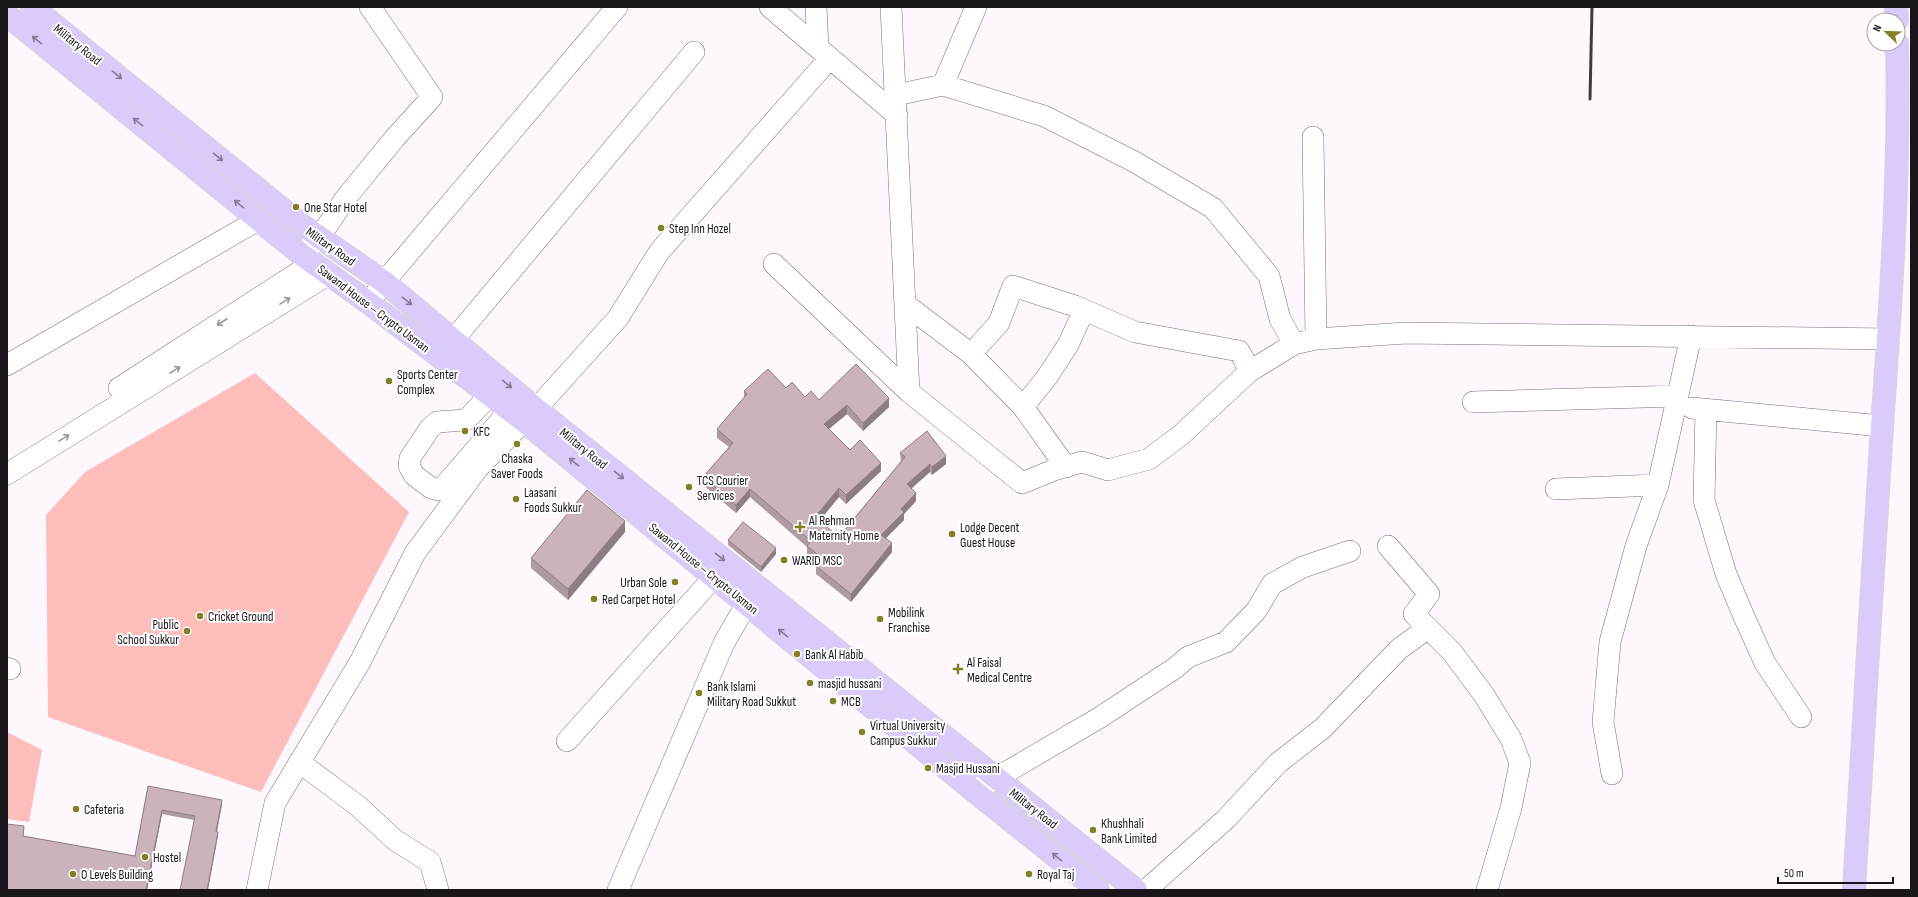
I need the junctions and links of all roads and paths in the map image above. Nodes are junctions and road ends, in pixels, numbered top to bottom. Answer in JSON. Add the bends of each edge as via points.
{"nodes":[{"id":1,"x":32,"y":7,"type":"edge"},
{"id":2,"x":370,"y":7,"type":"edge"},
{"id":3,"x":617,"y":7,"type":"edge"},
{"id":4,"x":770,"y":7,"type":"edge"},
{"id":5,"x":816,"y":7,"type":"edge"},
{"id":6,"x":891,"y":7,"type":"edge"},
{"id":7,"x":976,"y":7,"type":"edge"},
{"id":8,"x":7,"y":16,"type":"edge"},
{"id":9,"x":694,"y":52,"type":"dead end"},
{"id":10,"x":1898,"y":52,"type":"edge"},
{"id":11,"x":824,"y":53,"type":"junction"},
{"id":12,"x":942,"y":84,"type":"junction"},
{"id":13,"x":1905,"y":100,"type":"edge"},
{"id":14,"x":897,"y":105,"type":"junction"},
{"id":15,"x":1313,"y":137,"type":"dead end"},
{"id":16,"x":258,"y":220,"type":"junction"},
{"id":17,"x":319,"y":238,"type":"junction"},
{"id":18,"x":315,"y":264,"type":"junction"},
{"id":19,"x":774,"y":264,"type":"dead end"},
{"id":20,"x":384,"y":282,"type":"junction"},
{"id":21,"x":369,"y":303,"type":"junction"},
{"id":22,"x":905,"y":304,"type":"junction"},
{"id":23,"x":256,"y":310,"type":"junction"},
{"id":24,"x":1084,"y":310,"type":"junction"},
{"id":25,"x":1691,"y":336,"type":"junction"},
{"id":26,"x":454,"y":339,"type":"junction"},
{"id":27,"x":1316,"y":339,"type":"junction"},
{"id":28,"x":1889,"y":339,"type":"junction"},
{"id":29,"x":1294,"y":344,"type":"junction"},
{"id":30,"x":971,"y":354,"type":"junction"},
{"id":31,"x":7,"y":364,"type":"edge"},
{"id":32,"x":1250,"y":371,"type":"junction"},
{"id":33,"x":909,"y":392,"type":"junction"},
{"id":34,"x":490,"y":395,"type":"junction"},
{"id":35,"x":1473,"y":402,"type":"dead end"},
{"id":36,"x":1677,"y":402,"type":"junction"},
{"id":37,"x":1023,"y":407,"type":"junction"},
{"id":38,"x":1706,"y":409,"type":"junction"},
{"id":39,"x":523,"y":413,"type":"junction"},
{"id":40,"x":1882,"y":426,"type":"junction"},
{"id":41,"x":7,"y":458,"type":"edge"},
{"id":42,"x":1066,"y":467,"type":"junction"},
{"id":43,"x":7,"y":474,"type":"edge"},
{"id":44,"x":1658,"y":485,"type":"junction"},
{"id":45,"x":1556,"y":489,"type":"dead end"},
{"id":46,"x":1388,"y":546,"type":"dead end"},
{"id":47,"x":1350,"y":551,"type":"dead end"},
{"id":48,"x":714,"y":576,"type":"junction"},
{"id":49,"x":747,"y":603,"type":"junction"},
{"id":50,"x":1428,"y":628,"type":"junction"},
{"id":51,"x":1801,"y":717,"type":"dead end"},
{"id":52,"x":567,"y":741,"type":"dead end"},
{"id":53,"x":299,"y":762,"type":"junction"},
{"id":54,"x":1612,"y":774,"type":"dead end"},
{"id":55,"x":995,"y":778,"type":"junction"},
{"id":56,"x":974,"y":790,"type":"junction"},
{"id":57,"x":625,"y":888,"type":"edge"},
{"id":58,"x":258,"y":890,"type":"edge"},
{"id":59,"x":438,"y":890,"type":"edge"},
{"id":60,"x":1098,"y":890,"type":"edge"},
{"id":61,"x":1136,"y":890,"type":"edge"},
{"id":62,"x":1146,"y":890,"type":"edge"},
{"id":63,"x":1487,"y":890,"type":"edge"},
{"id":64,"x":1854,"y":890,"type":"edge"}],
"edges":[{"from":1,"to":17,"type":"main road","name":"Military Road","one_way":true},
{"from":2,"to":17,"type":"street","via":[[432,97],[350,193]]},
{"from":3,"to":20,"type":"street"},
{"from":4,"to":11,"type":"street"},
{"from":5,"to":11,"type":"street"},
{"from":6,"to":14,"type":"street"},
{"from":7,"to":12,"type":"street"},
{"from":16,"to":8,"type":"main road","name":"Military Road","one_way":true},
{"from":9,"to":26,"type":"street"},
{"from":10,"to":13,"type":"main road"},
{"from":11,"to":14,"type":"street"},
{"from":11,"to":39,"type":"street","via":[[659,252],[618,318]]},
{"from":12,"to":14,"type":"street"},
{"from":12,"to":29,"type":"street","via":[[1044,116],[1133,160],[1213,208],[1269,276],[1280,319]]},
{"from":13,"to":28,"type":"main road"},
{"from":14,"to":22,"type":"street"},
{"from":15,"to":27,"type":"street"},
{"from":16,"to":18,"type":"main road","name":"Military Road"},
{"from":16,"to":31,"type":"street"},
{"from":17,"to":18,"type":"street"},
{"from":17,"to":20,"type":"main road","name":"Military Road"},
{"from":18,"to":21,"type":"main road","name":"Sawand House – Crypto Usman"},
{"from":18,"to":23,"type":"street"},
{"from":19,"to":33,"type":"street"},
{"from":20,"to":21,"type":"street"},
{"from":20,"to":26,"type":"main road","name":"Military Road","one_way":true},
{"from":21,"to":34,"type":"main road","name":"Sawand House – Crypto Usman"},
{"from":22,"to":30,"type":"street"},
{"from":22,"to":33,"type":"street"},
{"from":23,"to":41,"type":"street","one_way":true,"via":[[122,387]]},
{"from":43,"to":23,"type":"street","one_way":true},
{"from":24,"to":30,"type":"street","via":[[1013,286],[998,323]]},
{"from":24,"to":32,"type":"street","via":[[1135,332],[1239,351]]},
{"from":24,"to":37,"type":"street","via":[[1068,345]]},
{"from":25,"to":27,"type":"street","via":[[1406,333]]},
{"from":25,"to":28,"type":"street"},
{"from":25,"to":36,"type":"street"},
{"from":26,"to":39,"type":"main road","name":"Military Road","one_way":true},
{"from":27,"to":29,"type":"street"},
{"from":28,"to":40,"type":"main road"},
{"from":29,"to":32,"type":"street"},
{"from":30,"to":37,"type":"street"},
{"from":32,"to":42,"type":"street","via":[[1182,435],[1149,459],[1108,470],[1082,462]]},
{"from":33,"to":42,"type":"street","via":[[1022,483]]},
{"from":34,"to":39,"type":"main road","name":"Sawand House – Crypto Usman"},
{"from":34,"to":39,"type":"street","via":[[466,420],[437,422],[410,458],[414,475],[430,488],[438,490],[445,485]]},
{"from":35,"to":36,"type":"street"},
{"from":36,"to":38,"type":"street"},
{"from":36,"to":44,"type":"street"},
{"from":37,"to":42,"type":"street"},
{"from":38,"to":40,"type":"street"},
{"from":38,"to":51,"type":"street","via":[[1704,500],[1726,574],[1765,663]]},
{"from":48,"to":39,"type":"main road","name":"Sawand House – Crypto Usman","one_way":true},
{"from":39,"to":53,"type":"street","via":[[478,468],[415,553],[360,662]]},
{"from":39,"to":55,"type":"main road","name":"Military Road","one_way":true},
{"from":40,"to":64,"type":"main road"},
{"from":44,"to":45,"type":"street"},
{"from":44,"to":54,"type":"street","via":[[1636,546],[1610,642],[1603,722]]},
{"from":46,"to":50,"type":"street","via":[[1429,594],[1414,614]]},
{"from":47,"to":55,"type":"street","via":[[1303,567],[1272,584],[1256,611],[1226,642],[1188,657],[1099,718]]},
{"from":48,"to":49,"type":"main road","name":"Sawand House – Crypto Usman"},
{"from":48,"to":52,"type":"street"},
{"from":56,"to":49,"type":"main road","name":"Sawand House – Crypto Usman","one_way":true},
{"from":49,"to":57,"type":"street","via":[[724,643]]},
{"from":50,"to":62,"type":"street","via":[[1399,649],[1323,728],[1278,763],[1226,819]]},
{"from":50,"to":63,"type":"street","via":[[1452,652],[1484,695],[1511,739],[1520,763],[1511,808]]},
{"from":53,"to":58,"type":"street","via":[[275,803]]},
{"from":53,"to":59,"type":"street","via":[[358,806],[395,840],[430,862]]},
{"from":55,"to":56,"type":"street"},
{"from":55,"to":61,"type":"main road","name":"Military Road"},
{"from":60,"to":56,"type":"main road","name":"Sawand House – Crypto Usman","one_way":true}]}
